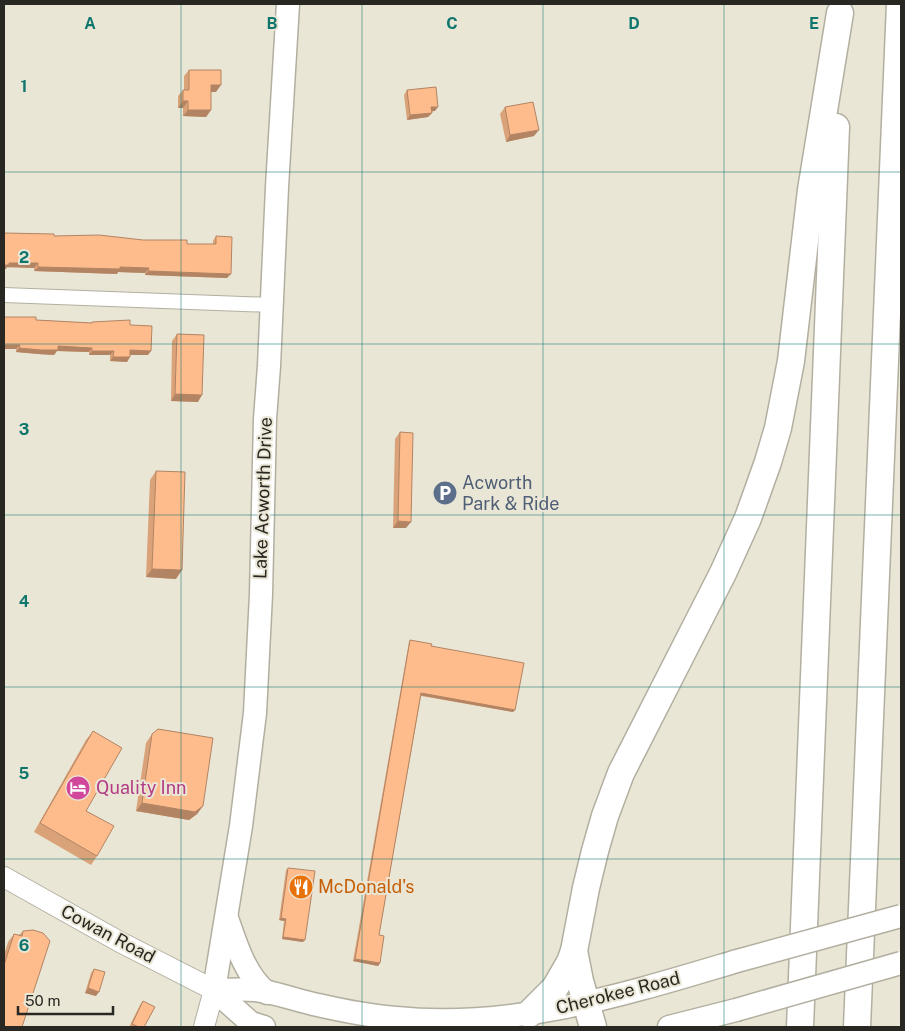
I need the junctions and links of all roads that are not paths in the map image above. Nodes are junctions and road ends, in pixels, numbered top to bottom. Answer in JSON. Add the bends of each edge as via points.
{"nodes":[{"id":1,"x":288,"y":4,"type":"edge"},
{"id":2,"x":900,"y":4,"type":"edge"},
{"id":3,"x":841,"y":8,"type":"edge"},
{"id":4,"x":4,"y":295,"type":"edge"},
{"id":5,"x":271,"y":306,"type":"junction"},
{"id":6,"x":4,"y":877,"type":"edge"},
{"id":7,"x":226,"y":916,"type":"junction"},
{"id":8,"x":901,"y":916,"type":"edge"},
{"id":9,"x":574,"y":950,"type":"junction"},
{"id":10,"x":901,"y":963,"type":"edge"},
{"id":11,"x":214,"y":990,"type":"junction"},
{"id":12,"x":267,"y":993,"type":"junction"},
{"id":13,"x":529,"y":1014,"type":"junction"},
{"id":14,"x":590,"y":1015,"type":"edge"},
{"id":15,"x":249,"y":1026,"type":"edge"},
{"id":16,"x":204,"y":1027,"type":"edge"},
{"id":17,"x":669,"y":1027,"type":"edge"},
{"id":18,"x":800,"y":1027,"type":"edge"},
{"id":19,"x":857,"y":1027,"type":"edge"}],
"edges":[{"from":1,"to":5,"type":"main road","name":"Lake Acworth Drive"},
{"from":2,"to":19,"type":"highway"},
{"from":3,"to":9,"type":"highway","via":[[811,190],[791,360],[778,428],[759,490],[723,573],[621,773],[595,852]]},
{"from":3,"to":18,"type":"highway"},
{"from":4,"to":5,"type":"street"},
{"from":5,"to":7,"type":"main road","name":"Lake Acworth Drive","via":[[255,713]]},
{"from":6,"to":11,"type":"main road","name":"Cowan Road"},
{"from":7,"to":11,"type":"main road","name":"Lake Acworth Drive"},
{"from":7,"to":12,"type":"main road","via":[[242,958]]},
{"from":8,"to":14,"type":"main road","name":"Cherokee Road","bridge":true,"via":[[651,986]]},
{"from":9,"to":13,"type":"highway","via":[[555,988]]},
{"from":9,"to":14,"type":"highway"},
{"from":10,"to":17,"type":"main road","bridge":true},
{"from":11,"to":12,"type":"main road","name":"Cherokee Road"},
{"from":11,"to":15,"type":"main road"},
{"from":11,"to":16,"type":"main road"},
{"from":12,"to":13,"type":"main road","name":"Cherokee Road","via":[[397,1018],[476,1020]]},
{"from":13,"to":14,"type":"main road","name":"Cherokee Road"}]}
